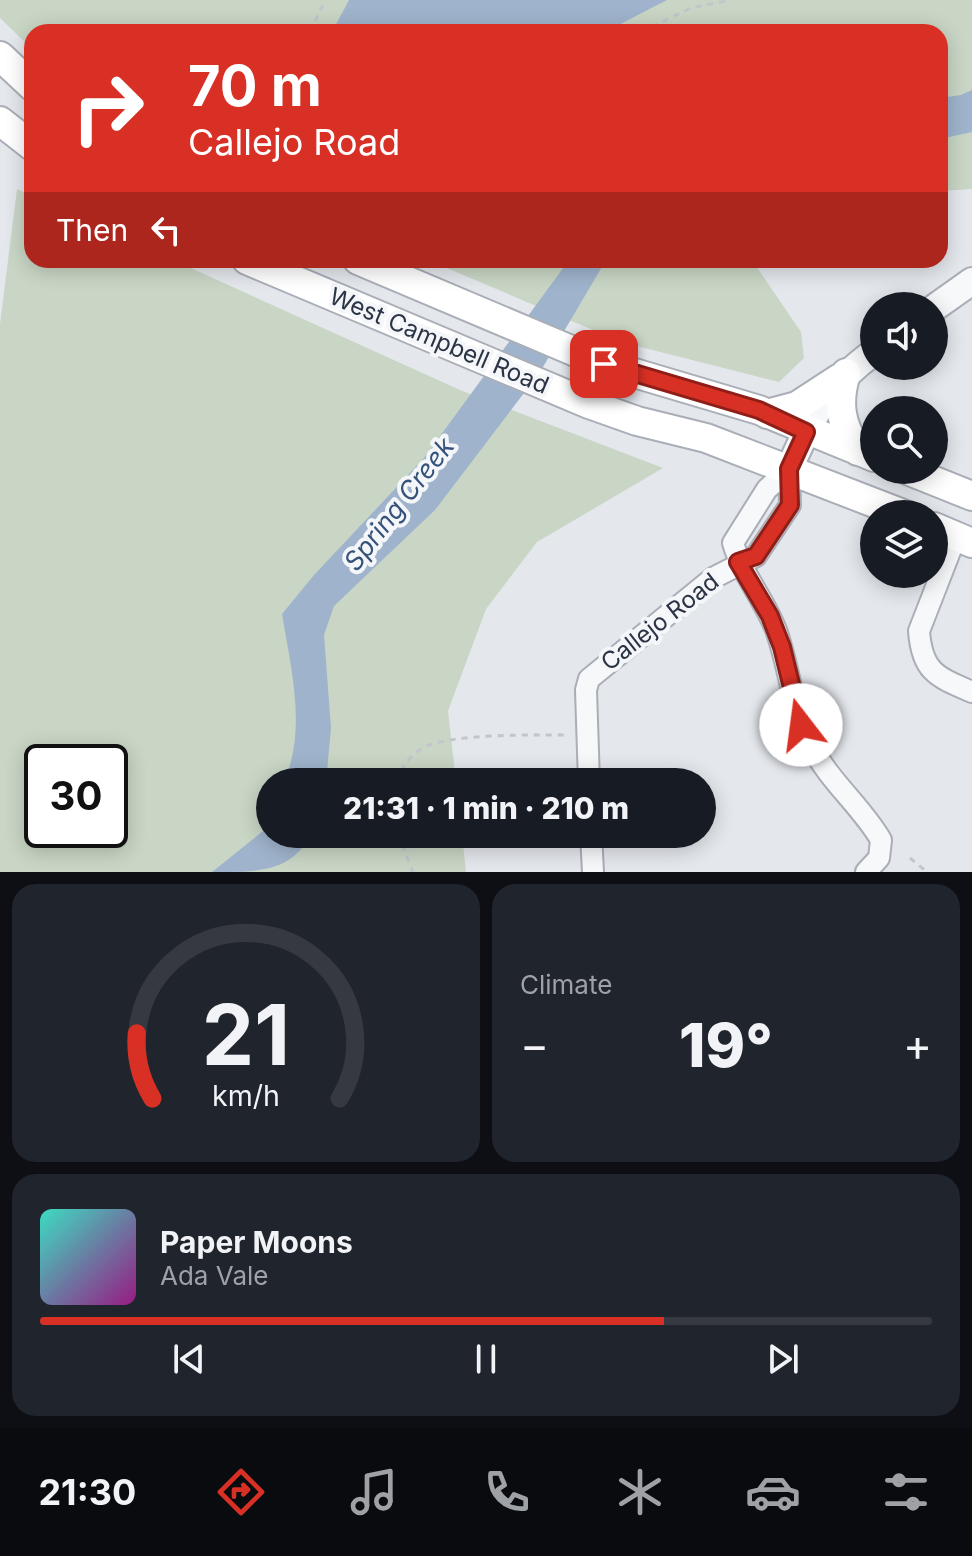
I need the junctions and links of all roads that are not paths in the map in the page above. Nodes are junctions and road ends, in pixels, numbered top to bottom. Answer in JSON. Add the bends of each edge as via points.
{"nodes":[{"id":1,"x":0,"y":56,"type":"edge"},
{"id":2,"x":24,"y":78,"type":"edge"},
{"id":3,"x":0,"y":121,"type":"edge"},
{"id":4,"x":24,"y":140,"type":"edge"},
{"id":5,"x":266,"y":268,"type":"edge"},
{"id":6,"x":377,"y":268,"type":"edge"},
{"id":7,"x":972,"y":281,"type":"edge"},
{"id":8,"x":948,"y":298,"type":"edge"},
{"id":9,"x":860,"y":362,"type":"edge"},
{"id":10,"x":843,"y":375,"type":"junction"},
{"id":11,"x":767,"y":414,"type":"junction"},
{"id":12,"x":806,"y":432,"type":"junction"},
{"id":13,"x":860,"y":448,"type":"edge"},
{"id":14,"x":860,"y":452,"type":"edge"},
{"id":15,"x":789,"y":469,"type":"junction"},
{"id":16,"x":942,"y":484,"type":"edge"},
{"id":17,"x":972,"y":496,"type":"edge"},
{"id":18,"x":868,"y":500,"type":"edge"},
{"id":19,"x":954,"y":535,"type":"edge"},
{"id":20,"x":738,"y":562,"type":"junction"},
{"id":21,"x":972,"y":692,"type":"edge"},
{"id":22,"x":589,"y":768,"type":"edge"},
{"id":23,"x":592,"y":848,"type":"edge"},
{"id":24,"x":593,"y":872,"type":"edge"},
{"id":25,"x":866,"y":872,"type":"edge"}],
"edges":[{"from":1,"to":2,"type":"main road"},
{"from":3,"to":4,"type":"main road"},
{"from":5,"to":15,"type":"main road","name":"West Campbell Road","via":[[589,404]]},
{"from":6,"to":11,"type":"main road","name":"West Campbell Road","via":[[604,364]]},
{"from":7,"to":8,"type":"street"},
{"from":9,"to":10,"type":"street","name":"Callejo Road"},
{"from":10,"to":11,"type":"main road","via":[[797,406]]},
{"from":10,"to":12,"type":"street","name":"Callejo Road"},
{"from":10,"to":13,"type":"main road","via":[[840,414],[846,434]]},
{"from":11,"to":12,"type":"main road","name":"West Campbell Road"},
{"from":12,"to":14,"type":"main road","name":"West Campbell Road"},
{"from":12,"to":15,"type":"street","name":"Callejo Road"},
{"from":15,"to":18,"type":"main road","name":"West Campbell Road"},
{"from":15,"to":20,"type":"street","name":"Callejo Road","via":[[790,505],[756,556]]},
{"from":16,"to":17,"type":"main road"},
{"from":19,"to":21,"type":"street","via":[[919,631],[920,647],[934,674]]},
{"from":20,"to":22,"type":"street","name":"Callejo Road","via":[[589,679]]},
{"from":20,"to":25,"type":"street","via":[[770,616],[811,746],[881,840],[879,858]]},
{"from":23,"to":24,"type":"street"}]}
